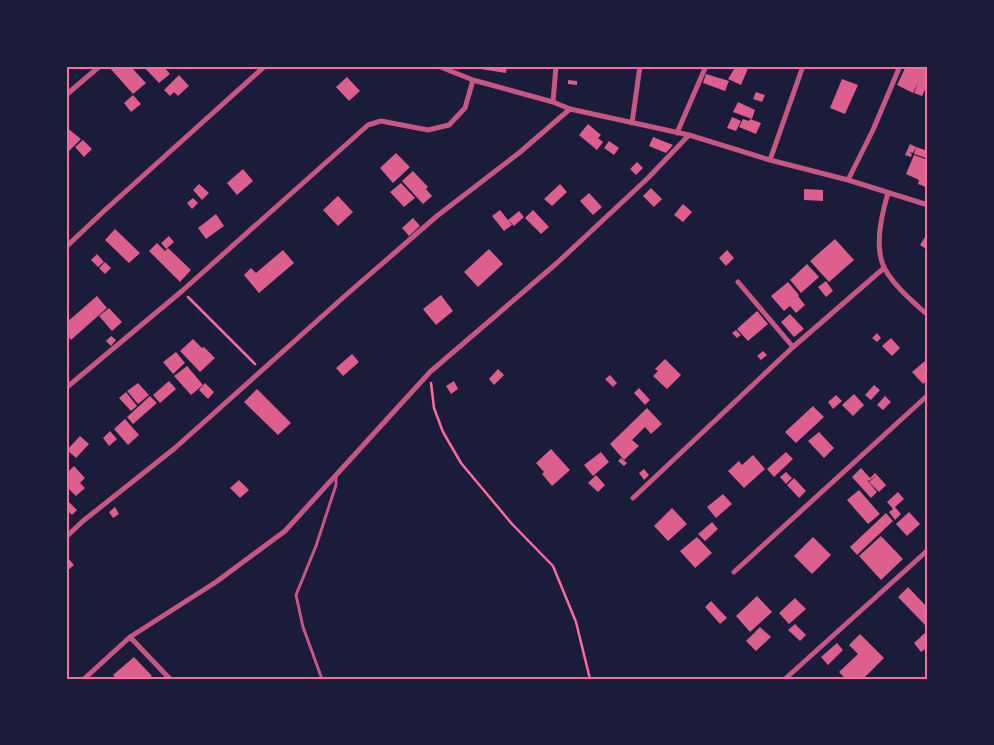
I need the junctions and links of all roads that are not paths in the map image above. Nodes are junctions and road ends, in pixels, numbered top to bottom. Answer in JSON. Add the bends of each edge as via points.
{"nodes":[{"id":1,"x":100,"y":66,"type":"edge"},
{"id":2,"x":265,"y":66,"type":"edge"},
{"id":3,"x":438,"y":66,"type":"edge"},
{"id":4,"x":556,"y":66,"type":"edge"},
{"id":5,"x":640,"y":66,"type":"edge"},
{"id":6,"x":706,"y":66,"type":"edge"},
{"id":7,"x":803,"y":66,"type":"edge"},
{"id":8,"x":900,"y":66,"type":"edge"},
{"id":9,"x":444,"y":67,"type":"edge"},
{"id":10,"x":473,"y":80,"type":"junction"},
{"id":11,"x":66,"y":95,"type":"edge"},
{"id":12,"x":553,"y":102,"type":"junction"},
{"id":13,"x":570,"y":109,"type":"junction"},
{"id":14,"x":632,"y":123,"type":"junction"},
{"id":15,"x":677,"y":133,"type":"junction"},
{"id":16,"x":689,"y":135,"type":"junction"},
{"id":17,"x":770,"y":160,"type":"junction"},
{"id":18,"x":848,"y":180,"type":"junction"},
{"id":19,"x":888,"y":193,"type":"junction"},
{"id":20,"x":928,"y":205,"type":"edge"},
{"id":21,"x":66,"y":247,"type":"edge"},
{"id":22,"x":884,"y":268,"type":"junction"},
{"id":23,"x":738,"y":282,"type":"dead end"},
{"id":24,"x":928,"y":315,"type":"edge"},
{"id":25,"x":793,"y":347,"type":"junction"},
{"id":26,"x":66,"y":388,"type":"edge"},
{"id":27,"x":928,"y":395,"type":"edge"},
{"id":28,"x":336,"y":474,"type":"junction"},
{"id":29,"x":633,"y":498,"type":"dead end"},
{"id":30,"x":66,"y":537,"type":"edge"},
{"id":31,"x":928,"y":550,"type":"edge"},
{"id":32,"x":734,"y":572,"type":"dead end"},
{"id":33,"x":130,"y":637,"type":"junction"},
{"id":34,"x":84,"y":679,"type":"edge"},
{"id":35,"x":170,"y":679,"type":"edge"},
{"id":36,"x":322,"y":679,"type":"edge"},
{"id":37,"x":785,"y":679,"type":"edge"}],
"edges":[{"from":1,"to":11,"type":"street"},
{"from":2,"to":21,"type":"street"},
{"from":3,"to":9,"type":"street"},
{"from":4,"to":12,"type":"street"},
{"from":5,"to":14,"type":"street"},
{"from":6,"to":15,"type":"street"},
{"from":7,"to":17,"type":"street"},
{"from":8,"to":18,"type":"street"},
{"from":9,"to":10,"type":"street"},
{"from":10,"to":12,"type":"street"},
{"from":10,"to":26,"type":"street","via":[[465,108],[449,125],[428,130],[381,121],[368,125],[182,291]]},
{"from":12,"to":13,"type":"street"},
{"from":13,"to":14,"type":"street"},
{"from":13,"to":30,"type":"street","via":[[437,216],[175,448]]},
{"from":14,"to":15,"type":"street"},
{"from":15,"to":16,"type":"street"},
{"from":16,"to":17,"type":"street"},
{"from":16,"to":28,"type":"street","via":[[557,263],[430,372]]},
{"from":17,"to":18,"type":"street"},
{"from":18,"to":19,"type":"street"},
{"from":19,"to":20,"type":"street"},
{"from":19,"to":22,"type":"street","via":[[880,229]]},
{"from":22,"to":24,"type":"street","via":[[906,297]]},
{"from":22,"to":25,"type":"street"},
{"from":23,"to":25,"type":"street"},
{"from":25,"to":29,"type":"street"},
{"from":27,"to":32,"type":"street"},
{"from":28,"to":33,"type":"street","via":[[285,531],[216,582]]},
{"from":28,"to":36,"type":"lane","via":[[336,485],[316,546],[296,595],[303,627]]},
{"from":31,"to":37,"type":"street"},
{"from":33,"to":34,"type":"street"},
{"from":33,"to":35,"type":"street"}]}
